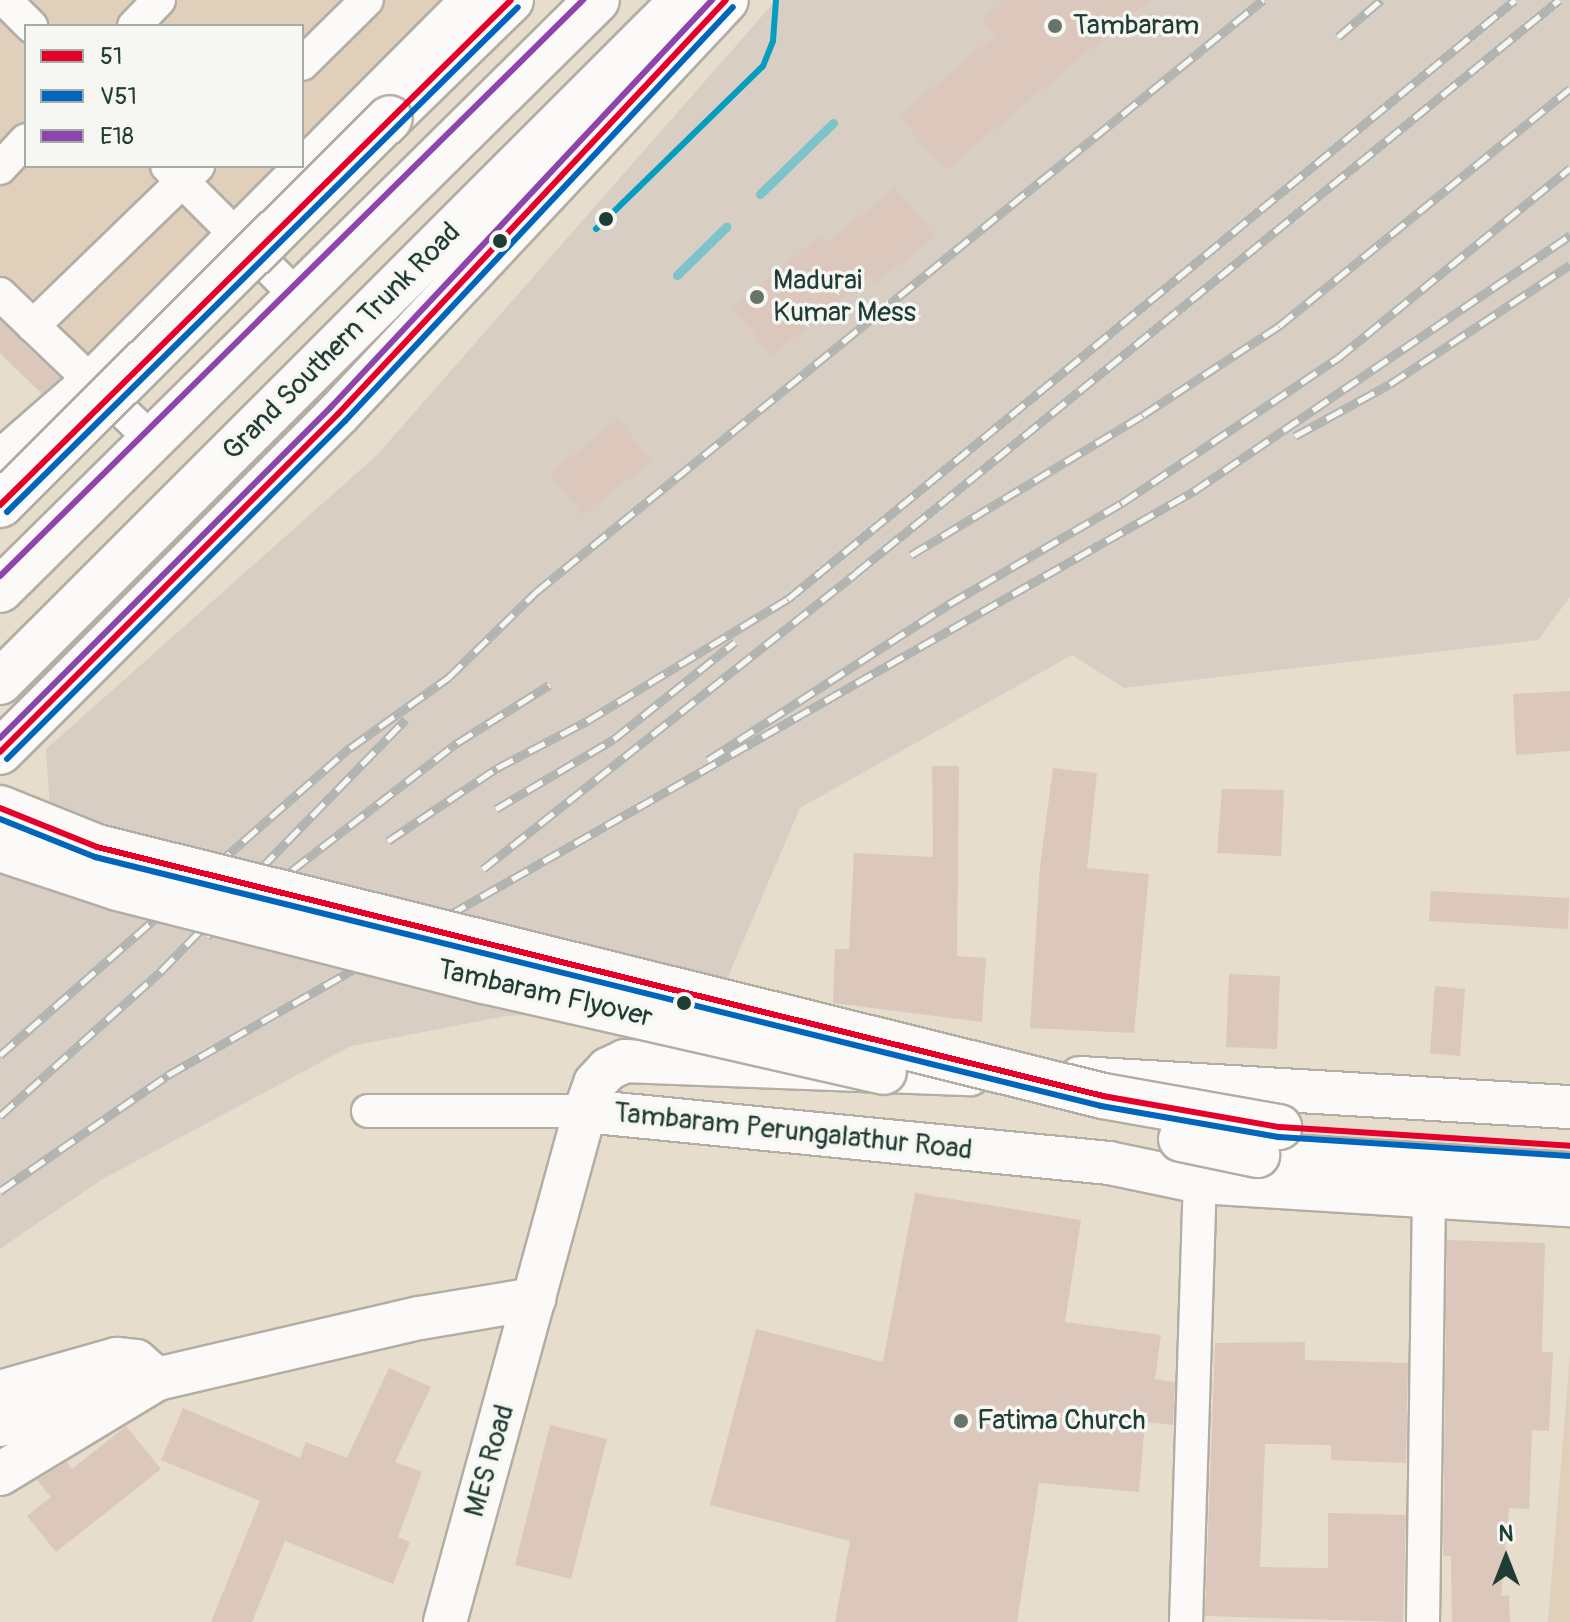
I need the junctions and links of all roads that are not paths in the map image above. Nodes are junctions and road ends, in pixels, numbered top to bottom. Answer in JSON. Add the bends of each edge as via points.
{"nodes":[{"id":1,"x":5,"y":0,"type":"edge"},
{"id":2,"x":159,"y":0,"type":"edge"},
{"id":3,"x":367,"y":0,"type":"edge"},
{"id":4,"x":473,"y":0,"type":"edge"},
{"id":5,"x":511,"y":0,"type":"edge"},
{"id":6,"x":597,"y":0,"type":"edge"},
{"id":7,"x":683,"y":0,"type":"edge"},
{"id":8,"x":726,"y":0,"type":"edge"},
{"id":9,"x":29,"y":24,"type":"edge"},
{"id":10,"x":136,"y":24,"type":"edge"},
{"id":11,"x":304,"y":62,"type":"edge"},
{"id":12,"x":24,"y":142,"type":"edge"},
{"id":13,"x":304,"y":167,"type":"edge"},
{"id":14,"x":0,"y":168,"type":"edge"},
{"id":15,"x":303,"y":168,"type":"edge"},
{"id":16,"x":182,"y":171,"type":"edge"},
{"id":17,"x":235,"y":235,"type":"junction"},
{"id":18,"x":0,"y":294,"type":"edge"},
{"id":19,"x":297,"y":296,"type":"junction"},
{"id":20,"x":33,"y":326,"type":"junction"},
{"id":21,"x":92,"y":382,"type":"junction"},
{"id":22,"x":152,"y":440,"type":"junction"},
{"id":23,"x":0,"y":462,"type":"edge"},
{"id":24,"x":0,"y":505,"type":"edge"},
{"id":25,"x":0,"y":590,"type":"edge"},
{"id":26,"x":0,"y":682,"type":"edge"},
{"id":27,"x":0,"y":752,"type":"edge"},
{"id":28,"x":0,"y":808,"type":"edge"},
{"id":29,"x":0,"y":849,"type":"edge"},
{"id":30,"x":1570,"y":1107,"type":"edge"},
{"id":31,"x":368,"y":1111,"type":"dead end"},
{"id":32,"x":585,"y":1111,"type":"junction"},
{"id":33,"x":1570,"y":1146,"type":"edge"},
{"id":34,"x":1570,"y":1175,"type":"edge"},
{"id":35,"x":1200,"y":1182,"type":"junction"},
{"id":36,"x":1429,"y":1195,"type":"junction"},
{"id":37,"x":1570,"y":1205,"type":"edge"},
{"id":38,"x":534,"y":1299,"type":"junction"},
{"id":39,"x":144,"y":1386,"type":"junction"},
{"id":40,"x":0,"y":1392,"type":"edge"},
{"id":41,"x":0,"y":1425,"type":"edge"},
{"id":42,"x":0,"y":1474,"type":"edge"},
{"id":43,"x":445,"y":1622,"type":"edge"},
{"id":44,"x":1186,"y":1622,"type":"edge"},
{"id":45,"x":1423,"y":1622,"type":"edge"}],
"edges":[{"from":1,"to":9,"type":"street"},
{"from":2,"to":10,"type":"street"},
{"from":3,"to":11,"type":"street"},
{"from":4,"to":13,"type":"street"},
{"from":5,"to":24,"type":"main road","bridge":true},
{"from":6,"to":19,"type":"main road"},
{"from":7,"to":26,"type":"main road","name":"Grand Southern Trunk Road"},
{"from":8,"to":27,"type":"main road","via":[[338,414]]},
{"from":12,"to":14,"type":"street"},
{"from":15,"to":17,"type":"street"},
{"from":16,"to":17,"type":"street"},
{"from":16,"to":20,"type":"street"},
{"from":17,"to":19,"type":"street"},
{"from":17,"to":21,"type":"street"},
{"from":18,"to":20,"type":"street"},
{"from":19,"to":22,"type":"main road"},
{"from":20,"to":21,"type":"street"},
{"from":21,"to":22,"type":"street"},
{"from":21,"to":23,"type":"street"},
{"from":22,"to":25,"type":"main road"},
{"from":28,"to":33,"type":"main road","name":"Tambaram Flyover","bridge":true,"via":[[97,847],[1103,1096],[1279,1127]]},
{"from":29,"to":34,"type":"main road","name":"Tambaram Flyover","bridge":true,"via":[[118,888],[484,981],[1257,1155]]},
{"from":30,"to":32,"type":"street","via":[[1197,1082],[625,1061],[595,1083]]},
{"from":31,"to":32,"type":"street"},
{"from":32,"to":35,"type":"street","name":"Tambaram Perungalathur Road","via":[[1109,1163]]},
{"from":32,"to":38,"type":"street","name":"Tambaram Perungalathur Road"},
{"from":35,"to":36,"type":"street","name":"Tambaram Perungalathur Road"},
{"from":35,"to":44,"type":"street"},
{"from":36,"to":37,"type":"street","name":"Tambaram Perungalathur Road"},
{"from":36,"to":45,"type":"street"},
{"from":38,"to":39,"type":"street","via":[[420,1318]]},
{"from":38,"to":43,"type":"street","name":"MES Road"},
{"from":39,"to":40,"type":"street","via":[[136,1361],[117,1359]]},
{"from":39,"to":41,"type":"street","via":[[103,1391]]},
{"from":39,"to":42,"type":"street"}]}
